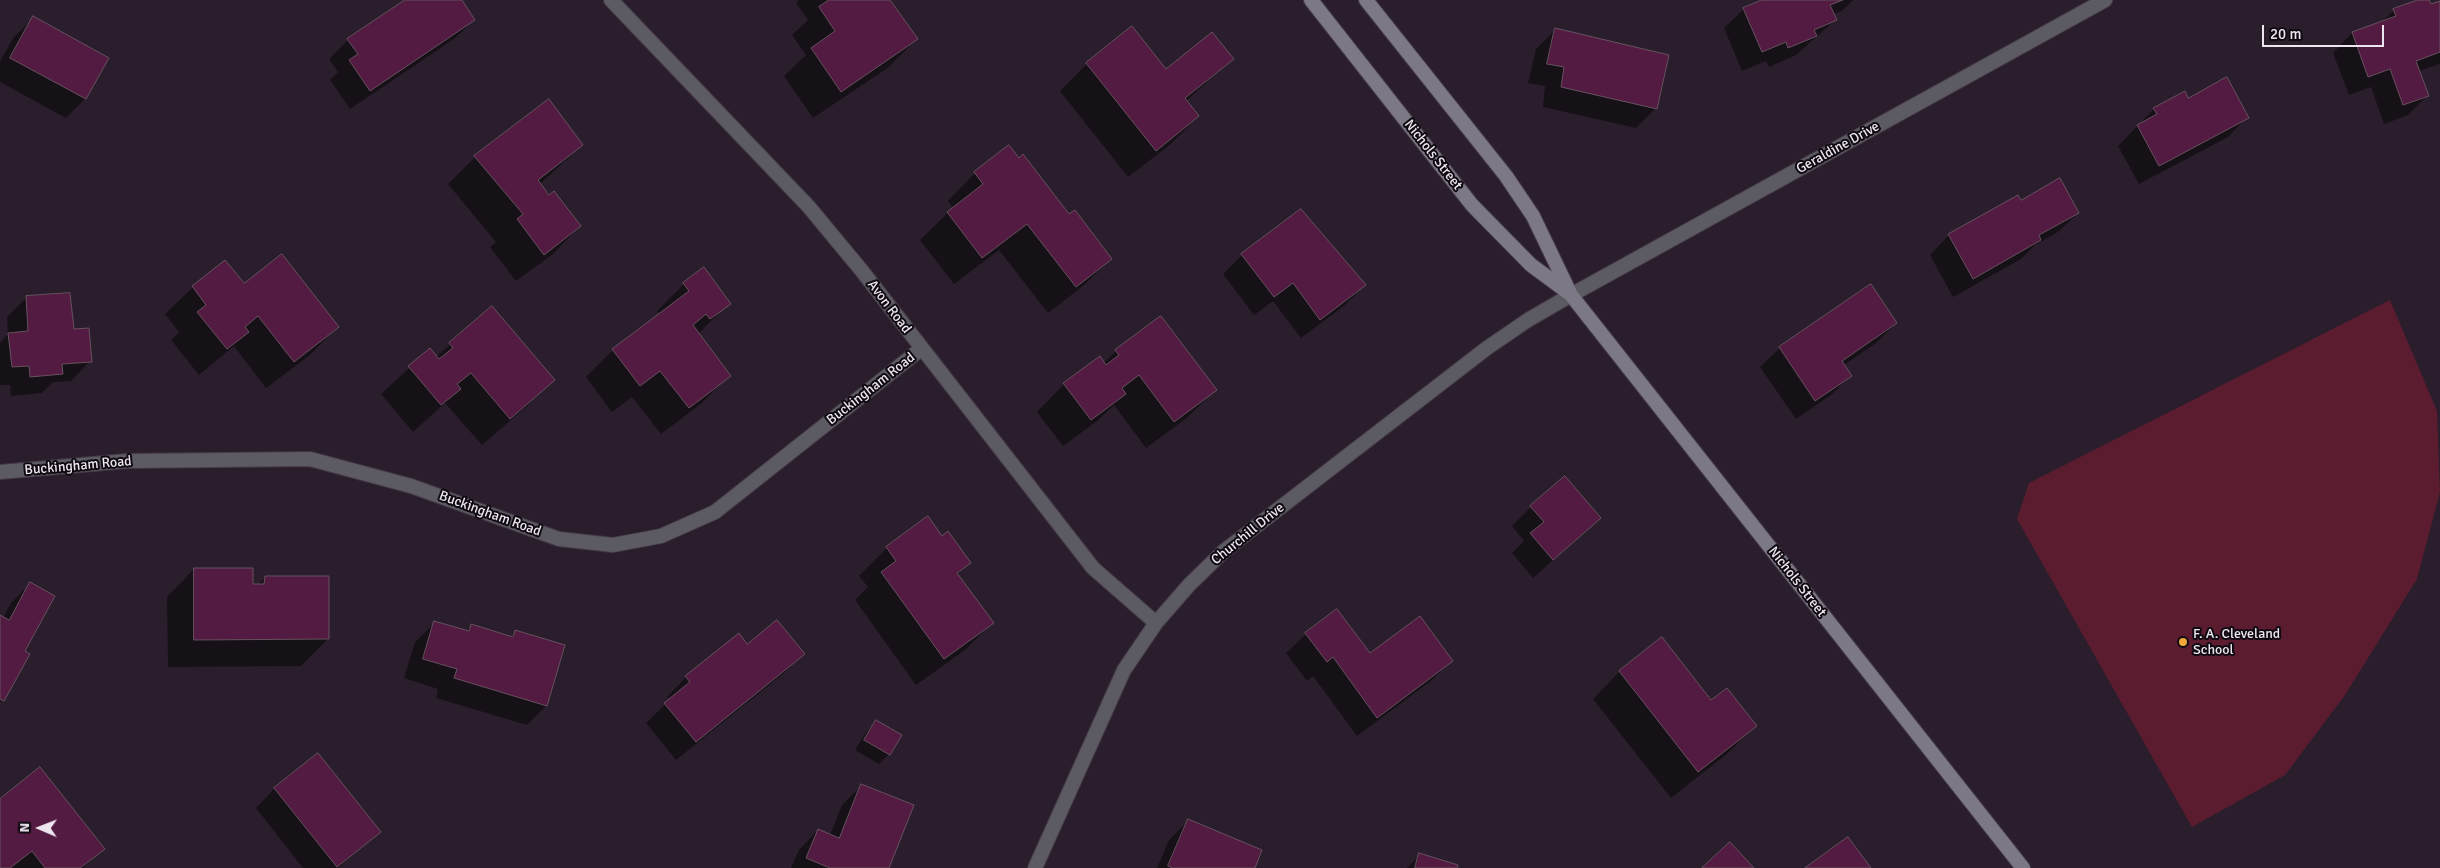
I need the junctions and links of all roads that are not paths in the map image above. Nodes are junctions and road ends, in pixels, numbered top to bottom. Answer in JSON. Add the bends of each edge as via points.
{"nodes":[{"id":1,"x":611,"y":0,"type":"edge"},
{"id":2,"x":1311,"y":0,"type":"edge"},
{"id":3,"x":1366,"y":0,"type":"edge"},
{"id":4,"x":2105,"y":0,"type":"edge"},
{"id":5,"x":1571,"y":295,"type":"junction"},
{"id":6,"x":921,"y":349,"type":"junction"},
{"id":7,"x":0,"y":472,"type":"edge"},
{"id":8,"x":1156,"y":623,"type":"junction"},
{"id":9,"x":1036,"y":868,"type":"edge"},
{"id":10,"x":2023,"y":868,"type":"edge"}],
"edges":[{"from":1,"to":6,"type":"street","name":"Avon Road","via":[[808,207]]},
{"from":2,"to":5,"type":"main road","name":"Nichols Street","via":[[1472,205],[1531,265]]},
{"from":3,"to":5,"type":"main road","name":"Nichols Street","via":[[1506,176],[1533,216]]},
{"from":4,"to":5,"type":"street","name":"Geraldine Drive"},
{"from":5,"to":8,"type":"street","name":"Churchill Drive","via":[[1487,348],[1224,551],[1188,585]]},
{"from":5,"to":10,"type":"main road","name":"Nichols Street"},
{"from":6,"to":7,"type":"street","name":"Buckingham Road","via":[[715,512],[661,536],[613,545],[559,539],[411,486],[310,459],[127,461]]},
{"from":6,"to":8,"type":"street","name":"Avon Road","via":[[1093,568]]},
{"from":8,"to":9,"type":"street","name":"Churchill Drive","via":[[1124,670]]}]}
